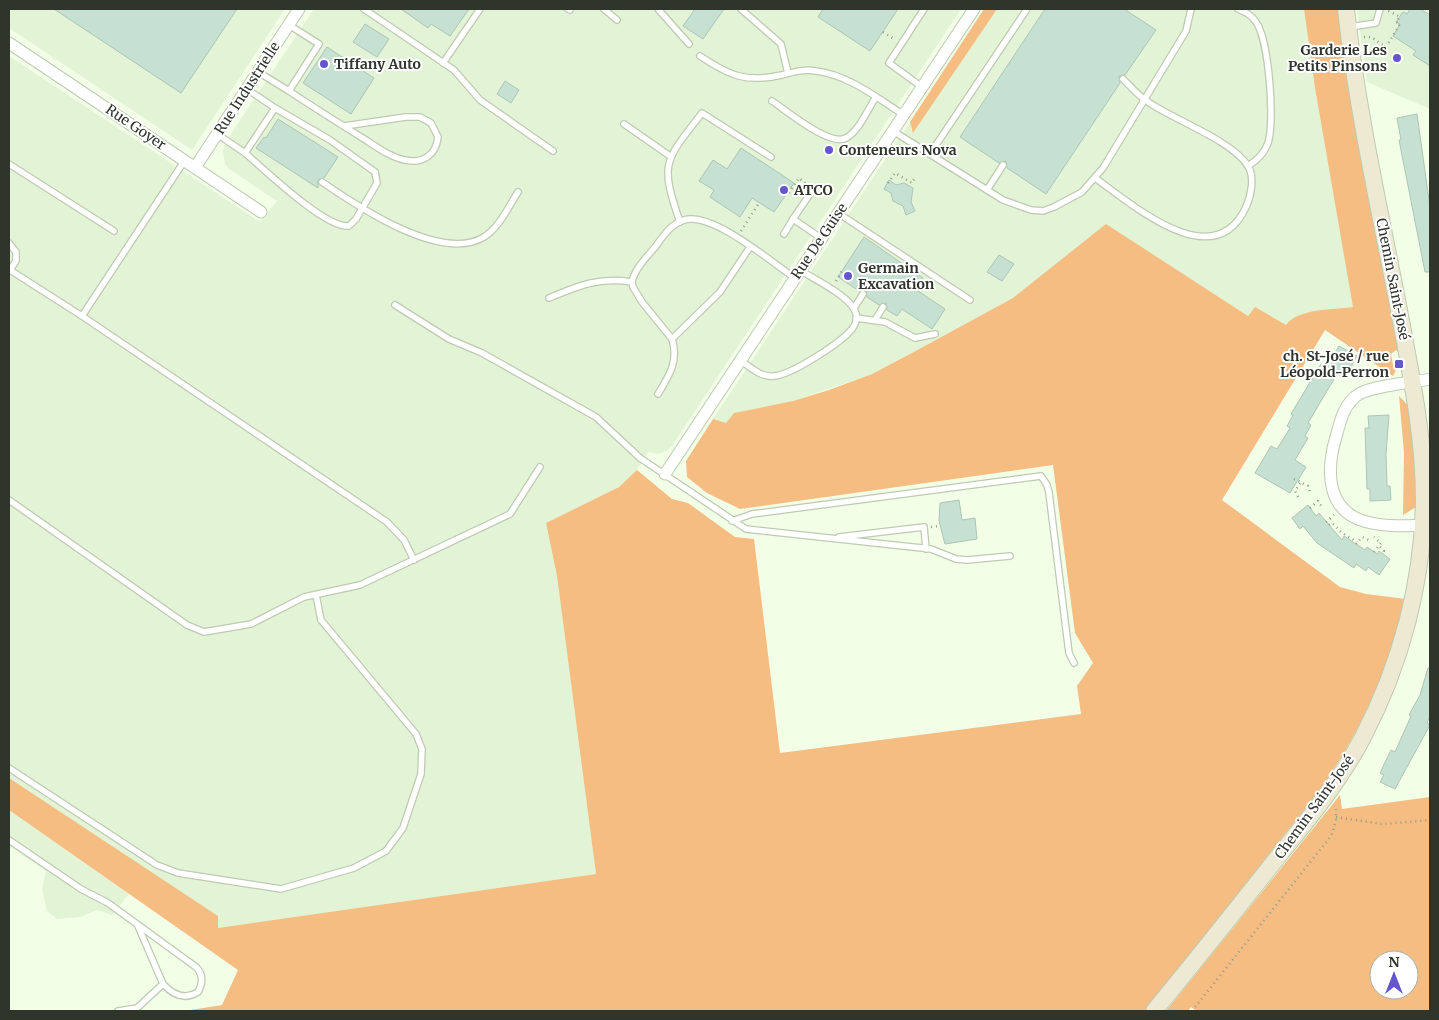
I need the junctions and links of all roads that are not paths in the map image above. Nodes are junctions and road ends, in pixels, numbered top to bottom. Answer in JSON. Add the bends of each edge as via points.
{"nodes":[{"id":1,"x":299,"y":9,"type":"edge"},
{"id":2,"x":364,"y":9,"type":"edge"},
{"id":3,"x":480,"y":9,"type":"edge"},
{"id":4,"x":604,"y":9,"type":"edge"},
{"id":5,"x":658,"y":9,"type":"edge"},
{"id":6,"x":741,"y":9,"type":"edge"},
{"id":7,"x":924,"y":9,"type":"edge"},
{"id":8,"x":974,"y":9,"type":"edge"},
{"id":9,"x":1027,"y":9,"type":"edge"},
{"id":10,"x":1191,"y":9,"type":"edge"},
{"id":11,"x":1238,"y":9,"type":"edge"},
{"id":12,"x":1346,"y":9,"type":"edge"},
{"id":13,"x":1381,"y":10,"type":"edge"},
{"id":14,"x":617,"y":20,"type":"dead end"},
{"id":15,"x":289,"y":24,"type":"junction"},
{"id":16,"x":1355,"y":32,"type":"junction"},
{"id":17,"x":9,"y":43,"type":"edge"},
{"id":18,"x":689,"y":44,"type":"dead end"},
{"id":19,"x":315,"y":50,"type":"junction"},
{"id":20,"x":322,"y":54,"type":"dead end"},
{"id":21,"x":700,"y":56,"type":"dead end"},
{"id":22,"x":444,"y":62,"type":"junction"},
{"id":23,"x":258,"y":72,"type":"junction"},
{"id":24,"x":788,"y":74,"type":"junction"},
{"id":25,"x":1122,"y":79,"type":"dead end"},
{"id":26,"x":922,"y":87,"type":"junction"},
{"id":27,"x":247,"y":89,"type":"junction"},
{"id":28,"x":289,"y":91,"type":"junction"},
{"id":29,"x":876,"y":98,"type":"junction"},
{"id":30,"x":1145,"y":100,"type":"junction"},
{"id":31,"x":772,"y":101,"type":"dead end"},
{"id":32,"x":275,"y":108,"type":"junction"},
{"id":33,"x":904,"y":115,"type":"junction"},
{"id":34,"x":624,"y":124,"type":"dead end"},
{"id":35,"x":344,"y":126,"type":"junction"},
{"id":36,"x":894,"y":131,"type":"junction"},
{"id":37,"x":217,"y":134,"type":"junction"},
{"id":38,"x":552,"y":151,"type":"dead end"},
{"id":39,"x":245,"y":153,"type":"junction"},
{"id":40,"x":930,"y":154,"type":"junction"},
{"id":41,"x":670,"y":156,"type":"junction"},
{"id":42,"x":771,"y":158,"type":"dead end"},
{"id":43,"x":185,"y":160,"type":"junction"},
{"id":44,"x":9,"y":164,"type":"edge"},
{"id":45,"x":1003,"y":165,"type":"dead end"},
{"id":46,"x":196,"y":166,"type":"junction"},
{"id":47,"x":1248,"y":166,"type":"junction"},
{"id":48,"x":1095,"y":178,"type":"junction"},
{"id":49,"x":322,"y":182,"type":"dead end"},
{"id":50,"x":812,"y":190,"type":"dead end"},
{"id":51,"x":987,"y":190,"type":"junction"},
{"id":52,"x":518,"y":192,"type":"dead end"},
{"id":53,"x":362,"y":210,"type":"junction"},
{"id":54,"x":261,"y":212,"type":"dead end"},
{"id":55,"x":838,"y":213,"type":"junction"},
{"id":56,"x":793,"y":219,"type":"junction"},
{"id":57,"x":680,"y":222,"type":"junction"},
{"id":58,"x":114,"y":231,"type":"dead end"},
{"id":59,"x":784,"y":234,"type":"dead end"},
{"id":60,"x":821,"y":238,"type":"junction"},
{"id":61,"x":9,"y":243,"type":"edge"},
{"id":62,"x":890,"y":246,"type":"junction"},
{"id":63,"x":750,"y":247,"type":"junction"},
{"id":64,"x":886,"y":252,"type":"dead end"},
{"id":65,"x":913,"y":261,"type":"junction"},
{"id":66,"x":908,"y":268,"type":"dead end"},
{"id":67,"x":797,"y":274,"type":"junction"},
{"id":68,"x":632,"y":282,"type":"junction"},
{"id":69,"x":863,"y":294,"type":"dead end"},
{"id":70,"x":549,"y":298,"type":"dead end"},
{"id":71,"x":970,"y":300,"type":"dead end"},
{"id":72,"x":395,"y":305,"type":"dead end"},
{"id":73,"x":883,"y":307,"type":"dead end"},
{"id":74,"x":854,"y":308,"type":"junction"},
{"id":75,"x":82,"y":316,"type":"junction"},
{"id":76,"x":856,"y":318,"type":"junction"},
{"id":77,"x":875,"y":320,"type":"junction"},
{"id":78,"x":936,"y":334,"type":"dead end"},
{"id":79,"x":672,"y":339,"type":"junction"},
{"id":80,"x":740,"y":360,"type":"junction"},
{"id":81,"x":1430,"y":379,"type":"edge"},
{"id":82,"x":1412,"y":383,"type":"junction"},
{"id":83,"x":658,"y":394,"type":"dead end"},
{"id":84,"x":540,"y":467,"type":"dead end"},
{"id":85,"x":665,"y":474,"type":"junction"},
{"id":86,"x":9,"y":500,"type":"edge"},
{"id":87,"x":732,"y":521,"type":"junction"},
{"id":88,"x":1426,"y":525,"type":"edge"},
{"id":89,"x":827,"y":539,"type":"junction"},
{"id":90,"x":926,"y":549,"type":"junction"},
{"id":91,"x":1010,"y":556,"type":"dead end"},
{"id":92,"x":414,"y":560,"type":"junction"},
{"id":93,"x":316,"y":595,"type":"junction"},
{"id":94,"x":1074,"y":663,"type":"dead end"},
{"id":95,"x":9,"y":768,"type":"edge"},
{"id":96,"x":9,"y":840,"type":"edge"},
{"id":97,"x":138,"y":926,"type":"junction"},
{"id":98,"x":164,"y":984,"type":"junction"},
{"id":99,"x":118,"y":1011,"type":"edge"},
{"id":100,"x":1154,"y":1011,"type":"edge"}],
"edges":[{"from":1,"to":15,"type":"street","name":"Rue Industrielle"},
{"from":2,"to":22,"type":"lane"},
{"from":3,"to":22,"type":"lane"},
{"from":4,"to":14,"type":"lane"},
{"from":5,"to":18,"type":"lane"},
{"from":6,"to":24,"type":"lane","via":[[781,44]]},
{"from":7,"to":26,"type":"lane","via":[[889,63]]},
{"from":8,"to":26,"type":"street","name":"Rue De Guise"},
{"from":9,"to":40,"type":"lane"},
{"from":10,"to":30,"type":"lane","via":[[1186,31]]},
{"from":11,"to":47,"type":"lane","via":[[1250,15],[1261,31],[1272,115],[1264,153]]},
{"from":12,"to":16,"type":"street","name":"Chemin Saint-José"},
{"from":13,"to":16,"type":"lane","via":[[1376,23]]},
{"from":15,"to":19,"type":"lane","via":[[319,44]]},
{"from":15,"to":23,"type":"street","name":"Rue Industrielle"},
{"from":16,"to":82,"type":"street","name":"Chemin Saint-José","via":[[1356,83]]},
{"from":17,"to":43,"type":"street","name":"Rue Goyer"},
{"from":19,"to":20,"type":"lane"},
{"from":19,"to":28,"type":"lane"},
{"from":21,"to":24,"type":"lane","via":[[720,70],[748,79]]},
{"from":22,"to":38,"type":"lane","via":[[480,100]]},
{"from":23,"to":27,"type":"street","name":"Rue Industrielle"},
{"from":23,"to":28,"type":"lane"},
{"from":24,"to":29,"type":"lane","via":[[802,70],[825,72]]},
{"from":25,"to":30,"type":"lane"},
{"from":26,"to":33,"type":"street","name":"Rue De Guise"},
{"from":27,"to":32,"type":"lane"},
{"from":27,"to":37,"type":"street","name":"Rue Industrielle"},
{"from":28,"to":35,"type":"lane"},
{"from":29,"to":31,"type":"lane","via":[[852,133],[842,139],[829,138]]},
{"from":29,"to":33,"type":"lane"},
{"from":30,"to":47,"type":"lane","via":[[1227,147]]},
{"from":30,"to":48,"type":"lane"},
{"from":32,"to":39,"type":"lane"},
{"from":32,"to":53,"type":"lane","via":[[330,140],[375,172],[377,182]]},
{"from":33,"to":36,"type":"street","name":"Rue De Guise"},
{"from":34,"to":41,"type":"lane"},
{"from":35,"to":35,"type":"lane","via":[[388,154],[405,160],[430,156],[438,137],[431,123],[414,116]]},
{"from":36,"to":40,"type":"lane"},
{"from":36,"to":55,"type":"street","name":"Rue De Guise"},
{"from":37,"to":39,"type":"lane"},
{"from":37,"to":46,"type":"street","name":"Rue Industrielle"},
{"from":39,"to":53,"type":"lane","via":[[306,206],[339,225],[349,226]]},
{"from":40,"to":51,"type":"lane"},
{"from":41,"to":42,"type":"lane","via":[[702,113]]},
{"from":41,"to":57,"type":"lane","via":[[667,180]]},
{"from":43,"to":46,"type":"street","name":"Rue Goyer"},
{"from":43,"to":75,"type":"lane"},
{"from":44,"to":58,"type":"lane"},
{"from":45,"to":51,"type":"lane"},
{"from":46,"to":54,"type":"street","name":"Rue Goyer"},
{"from":47,"to":48,"type":"lane","via":[[1251,184],[1246,208],[1228,229],[1209,236],[1184,233],[1158,222]]},
{"from":48,"to":51,"type":"lane","via":[[1072,199],[1043,211],[1020,208]]},
{"from":49,"to":53,"type":"lane"},
{"from":50,"to":56,"type":"lane"},
{"from":52,"to":53,"type":"lane","via":[[490,232],[468,244],[437,240],[393,226]]},
{"from":55,"to":60,"type":"street","name":"Rue De Guise"},
{"from":55,"to":62,"type":"lane"},
{"from":56,"to":59,"type":"lane"},
{"from":56,"to":60,"type":"lane"},
{"from":57,"to":63,"type":"lane","via":[[689,219],[707,221]]},
{"from":57,"to":68,"type":"lane","via":[[657,244]]},
{"from":60,"to":67,"type":"street","name":"Rue De Guise"},
{"from":61,"to":75,"type":"lane","via":[[16,252],[16,261],[10,270]]},
{"from":62,"to":64,"type":"lane"},
{"from":62,"to":65,"type":"lane"},
{"from":63,"to":67,"type":"lane"},
{"from":63,"to":79,"type":"lane","via":[[720,292]]},
{"from":65,"to":66,"type":"lane"},
{"from":65,"to":71,"type":"lane"},
{"from":67,"to":74,"type":"lane","via":[[846,299]]},
{"from":67,"to":80,"type":"street","name":"Rue De Guise"},
{"from":68,"to":70,"type":"lane","via":[[600,280]]},
{"from":68,"to":79,"type":"lane","via":[[642,302]]},
{"from":69,"to":74,"type":"lane"},
{"from":72,"to":85,"type":"lane","via":[[449,339],[482,353],[596,416],[640,458]]},
{"from":73,"to":77,"type":"lane"},
{"from":74,"to":76,"type":"lane"},
{"from":75,"to":92,"type":"lane","via":[[387,522],[404,540]]},
{"from":76,"to":77,"type":"lane"},
{"from":76,"to":80,"type":"lane","via":[[848,334],[786,374],[763,375]]},
{"from":77,"to":78,"type":"lane","via":[[885,322],[910,337]]},
{"from":79,"to":83,"type":"lane","via":[[674,364]]},
{"from":80,"to":85,"type":"street","name":"Rue De Guise"},
{"from":81,"to":82,"type":"street"},
{"from":82,"to":88,"type":"street","name":"Chemin Saint-José","via":[[1423,464]]},
{"from":82,"to":88,"type":"street","via":[[1367,391],[1350,402],[1340,422],[1329,474],[1338,501],[1358,519],[1382,524]]},
{"from":84,"to":92,"type":"lane","via":[[510,514]]},
{"from":85,"to":87,"type":"lane"},
{"from":86,"to":93,"type":"lane","via":[[198,630],[214,631],[260,621],[294,601]]},
{"from":87,"to":89,"type":"lane","via":[[752,531]]},
{"from":87,"to":94,"type":"lane","via":[[752,514],[1041,476],[1048,485],[1069,653]]},
{"from":88,"to":100,"type":"street","name":"Chemin Saint-José","via":[[1405,630],[1393,669],[1363,737],[1339,777],[1296,834]]},
{"from":89,"to":90,"type":"lane"},
{"from":89,"to":90,"type":"lane","via":[[924,527]]},
{"from":90,"to":91,"type":"lane","via":[[967,560]]},
{"from":92,"to":93,"type":"lane","via":[[360,585]]},
{"from":93,"to":95,"type":"lane","via":[[321,620],[421,742],[418,787],[403,828],[386,851],[354,868],[281,889],[178,874],[157,865]]},
{"from":96,"to":97,"type":"lane"},
{"from":97,"to":98,"type":"lane"},
{"from":97,"to":98,"type":"lane","via":[[196,967],[201,975],[198,992],[190,996],[176,994]]},
{"from":98,"to":99,"type":"lane","via":[[137,1008]]}]}
